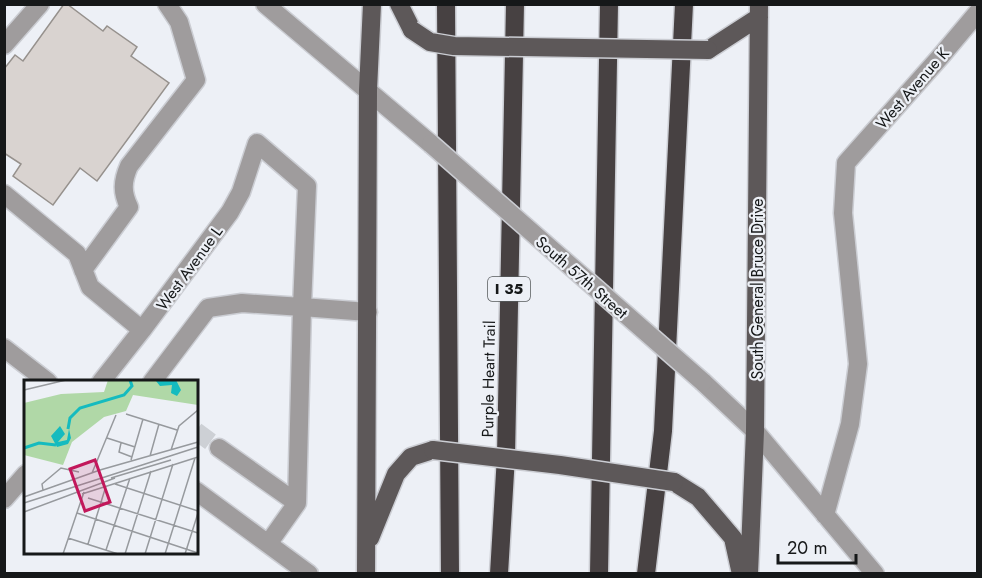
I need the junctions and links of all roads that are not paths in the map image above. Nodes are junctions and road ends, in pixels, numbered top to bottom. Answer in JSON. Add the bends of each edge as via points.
{"nodes":[{"id":1,"x":40,"y":4,"type":"edge"},
{"id":2,"x":167,"y":4,"type":"edge"},
{"id":3,"x":265,"y":4,"type":"edge"},
{"id":4,"x":372,"y":4,"type":"edge"},
{"id":5,"x":399,"y":4,"type":"edge"},
{"id":6,"x":446,"y":4,"type":"edge"},
{"id":7,"x":515,"y":4,"type":"edge"},
{"id":8,"x":609,"y":4,"type":"edge"},
{"id":9,"x":684,"y":4,"type":"edge"},
{"id":10,"x":759,"y":11,"type":"edge"},
{"id":11,"x":978,"y":12,"type":"edge"},
{"id":12,"x":4,"y":45,"type":"edge"},
{"id":13,"x":368,"y":90,"type":"junction"},
{"id":14,"x":4,"y":194,"type":"edge"},
{"id":15,"x":83,"y":270,"type":"junction"},
{"id":16,"x":302,"y":307,"type":"junction"},
{"id":17,"x":368,"y":312,"type":"junction"},
{"id":18,"x":142,"y":330,"type":"junction"},
{"id":19,"x":4,"y":348,"type":"edge"},
{"id":20,"x":47,"y":380,"type":"edge"},
{"id":21,"x":101,"y":380,"type":"edge"},
{"id":22,"x":153,"y":380,"type":"edge"},
{"id":23,"x":755,"y":431,"type":"junction"},
{"id":24,"x":219,"y":448,"type":"tunnel mouth"},
{"id":25,"x":24,"y":476,"type":"edge"},
{"id":26,"x":198,"y":492,"type":"edge"},
{"id":27,"x":4,"y":500,"type":"edge"},
{"id":28,"x":297,"y":503,"type":"junction"},
{"id":29,"x":825,"y":515,"type":"junction"},
{"id":30,"x":268,"y":544,"type":"junction"},
{"id":31,"x":366,"y":546,"type":"junction"},
{"id":32,"x":309,"y":573,"type":"edge"},
{"id":33,"x":366,"y":573,"type":"edge"},
{"id":34,"x":450,"y":573,"type":"edge"},
{"id":35,"x":499,"y":573,"type":"edge"},
{"id":36,"x":599,"y":573,"type":"edge"},
{"id":37,"x":646,"y":573,"type":"edge"},
{"id":38,"x":741,"y":573,"type":"edge"},
{"id":39,"x":749,"y":573,"type":"edge"},
{"id":40,"x":875,"y":573,"type":"edge"}],
"edges":[{"from":1,"to":12,"type":"street"},
{"from":2,"to":15,"type":"street","via":[[179,22],[196,80],[129,166],[122,189],[129,207]]},
{"from":3,"to":13,"type":"street","name":"South 57th Street"},
{"from":4,"to":13,"type":"main road"},
{"from":5,"to":10,"type":"main road","bridge":true,"via":[[412,30],[430,42],[454,46],[708,50]]},
{"from":6,"to":34,"type":"highway"},
{"from":7,"to":35,"type":"highway","name":"Purple Heart Trail","number":"I 35","via":[[506,456]]},
{"from":8,"to":36,"type":"highway"},
{"from":9,"to":37,"type":"highway","via":[[663,431]]},
{"from":10,"to":23,"type":"main road","name":"South General Bruce Drive"},
{"from":11,"to":29,"type":"street","name":"West Avenue K","via":[[846,163],[843,213],[858,364],[850,424]]},
{"from":13,"to":17,"type":"main road"},
{"from":13,"to":23,"type":"street","name":"South 57th Street","bridge":true},
{"from":14,"to":15,"type":"street","via":[[77,254]]},
{"from":15,"to":18,"type":"street","via":[[90,287]]},
{"from":16,"to":17,"type":"street"},
{"from":16,"to":18,"type":"street","name":"West Avenue L","via":[[307,186],[257,143],[242,192],[230,212]]},
{"from":16,"to":22,"type":"street","via":[[242,303],[208,308]]},
{"from":16,"to":28,"type":"street"},
{"from":17,"to":31,"type":"main road"},
{"from":18,"to":21,"type":"street","name":"West Avenue L"},
{"from":19,"to":20,"type":"street"},
{"from":23,"to":29,"type":"street","name":"South 57th Street"},
{"from":23,"to":39,"type":"main road","name":"South General Bruce Drive"},
{"from":24,"to":28,"type":"street"},
{"from":25,"to":27,"type":"street"},
{"from":26,"to":30,"type":"street"},
{"from":28,"to":30,"type":"street"},
{"from":29,"to":40,"type":"street","name":"South 57th Street"},
{"from":30,"to":32,"type":"street"},
{"from":31,"to":33,"type":"main road"},
{"from":31,"to":38,"type":"main road","bridge":true,"via":[[396,474],[411,457],[433,450],[674,482],[698,497],[732,538]]}]}
